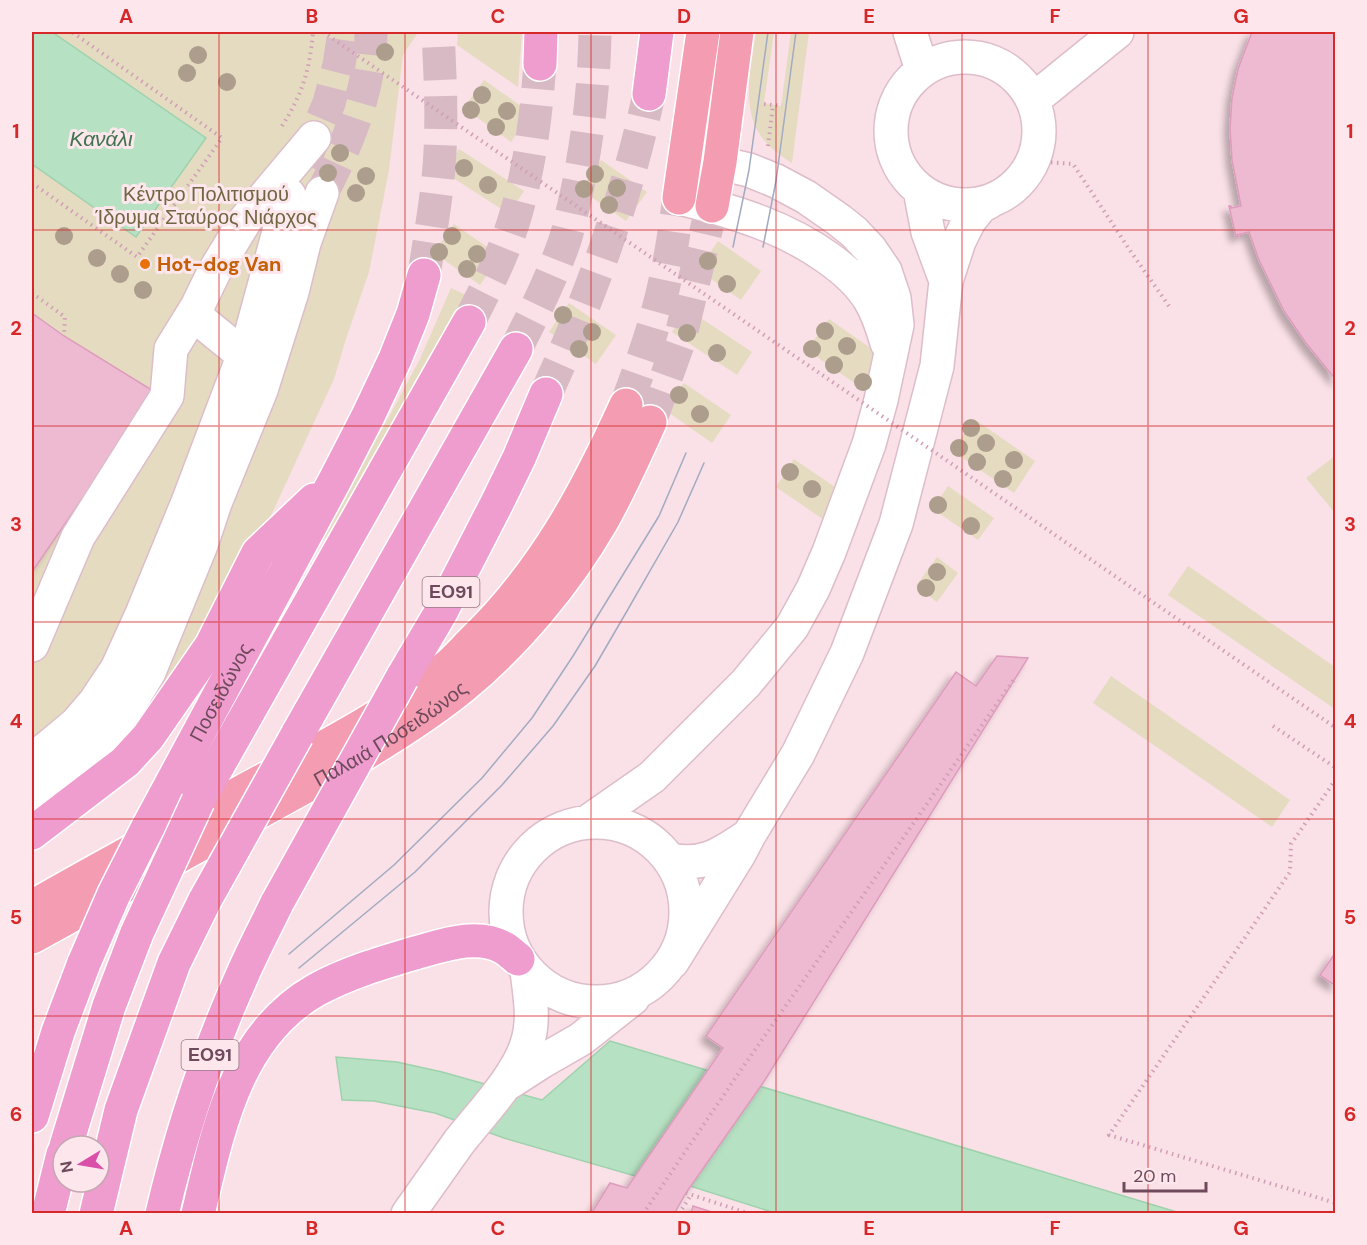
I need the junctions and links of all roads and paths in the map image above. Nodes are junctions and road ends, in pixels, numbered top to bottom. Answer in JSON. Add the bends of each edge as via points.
{"nodes":[{"id":1,"x":72,"y":32,"type":"edge"},
{"id":2,"x":323,"y":32,"type":"edge"},
{"id":3,"x":541,"y":32,"type":"edge"},
{"id":4,"x":657,"y":32,"type":"edge"},
{"id":5,"x":703,"y":32,"type":"edge"},
{"id":6,"x":737,"y":32,"type":"edge"},
{"id":7,"x":910,"y":32,"type":"edge"},
{"id":8,"x":1117,"y":32,"type":"edge"},
{"id":9,"x":540,"y":64,"type":"tunnel mouth"},
{"id":10,"x":922,"y":70,"type":"junction"},
{"id":11,"x":649,"y":94,"type":"tunnel mouth"},
{"id":12,"x":1033,"y":100,"type":"junction"},
{"id":13,"x":764,"y":104,"type":"dead end"},
{"id":14,"x":773,"y":105,"type":"junction"},
{"id":15,"x":782,"y":106,"type":"dead end"},
{"id":16,"x":314,"y":138,"type":"tunnel mouth"},
{"id":17,"x":686,"y":155,"type":"junction"},
{"id":18,"x":1033,"y":161,"type":"junction"},
{"id":19,"x":720,"y":162,"type":"junction"},
{"id":20,"x":763,"y":175,"type":"junction"},
{"id":21,"x":32,"y":183,"type":"edge"},
{"id":22,"x":920,"y":190,"type":"junction"},
{"id":23,"x":322,"y":193,"type":"tunnel mouth"},
{"id":24,"x":289,"y":195,"type":"tunnel mouth"},
{"id":25,"x":680,"y":198,"type":"joint"},
{"id":26,"x":989,"y":202,"type":"junction"},
{"id":27,"x":712,"y":206,"type":"junction"},
{"id":28,"x":424,"y":275,"type":"tunnel mouth"},
{"id":29,"x":946,"y":281,"type":"junction"},
{"id":30,"x":32,"y":293,"type":"edge"},
{"id":31,"x":197,"y":307,"type":"junction"},
{"id":32,"x":1171,"y":309,"type":"dead end"},
{"id":33,"x":469,"y":322,"type":"tunnel mouth"},
{"id":34,"x":64,"y":336,"type":"dead end"},
{"id":35,"x":516,"y":349,"type":"tunnel mouth"},
{"id":36,"x":243,"y":355,"type":"junction"},
{"id":37,"x":891,"y":357,"type":"junction"},
{"id":38,"x":546,"y":394,"type":"tunnel mouth"},
{"id":39,"x":335,"y":480,"type":"junction"},
{"id":40,"x":32,"y":645,"type":"edge"},
{"id":41,"x":1015,"y":678,"type":"dead end"},
{"id":42,"x":1273,"y":726,"type":"dead end"},
{"id":43,"x":1335,"y":728,"type":"edge"},
{"id":44,"x":32,"y":760,"type":"edge"},
{"id":45,"x":1335,"y":768,"type":"edge"},
{"id":46,"x":652,"y":777,"type":"junction"},
{"id":47,"x":1335,"y":779,"type":"edge"},
{"id":48,"x":32,"y":795,"type":"edge"},
{"id":49,"x":589,"y":821,"type":"junction"},
{"id":50,"x":32,"y":833,"type":"edge"},
{"id":51,"x":749,"y":835,"type":"junction"},
{"id":52,"x":660,"y":850,"type":"junction"},
{"id":53,"x":32,"y":907,"type":"edge"},
{"id":54,"x":32,"y":936,"type":"edge"},
{"id":55,"x":523,"y":965,"type":"junction"},
{"id":56,"x":662,"y":973,"type":"junction"},
{"id":57,"x":503,"y":1086,"type":"junction"},
{"id":58,"x":32,"y":1116,"type":"edge"},
{"id":59,"x":70,"y":1134,"type":"edge"},
{"id":60,"x":444,"y":1164,"type":"junction"},
{"id":61,"x":53,"y":1194,"type":"edge"},
{"id":62,"x":1335,"y":1203,"type":"edge"},
{"id":63,"x":48,"y":1214,"type":"edge"},
{"id":64,"x":96,"y":1214,"type":"edge"},
{"id":65,"x":162,"y":1214,"type":"edge"},
{"id":66,"x":198,"y":1214,"type":"edge"},
{"id":67,"x":408,"y":1214,"type":"edge"},
{"id":68,"x":429,"y":1214,"type":"edge"},
{"id":69,"x":643,"y":1214,"type":"edge"},
{"id":70,"x":679,"y":1214,"type":"edge"},
{"id":71,"x":750,"y":1214,"type":"edge"}],
"edges":[{"from":1,"to":21,"type":"path","via":[[222,138],[137,257]]},
{"from":2,"to":43,"type":"path","bridge":true},
{"from":3,"to":9,"type":"highway"},
{"from":4,"to":11,"type":"highway"},
{"from":5,"to":17,"type":"main road"},
{"from":6,"to":19,"type":"main road"},
{"from":7,"to":10,"type":"street"},
{"from":8,"to":12,"type":"street"},
{"from":10,"to":12,"type":"street","via":[[957,56],[976,57],[1010,71]]},
{"from":10,"to":22,"type":"street","via":[[899,96],[890,130],[898,163]]},
{"from":12,"to":18,"type":"street","via":[[1039,120],[1039,141]]},
{"from":13,"to":14,"type":"path"},
{"from":14,"to":15,"type":"path"},
{"from":14,"to":20,"type":"path"},
{"from":16,"to":31,"type":"street","via":[[246,219]]},
{"from":17,"to":19,"type":"street"},
{"from":17,"to":25,"type":"main road"},
{"from":18,"to":26,"type":"street","via":[[1007,192]]},
{"from":18,"to":32,"type":"path","via":[[1072,164]]},
{"from":19,"to":20,"type":"street"},
{"from":19,"to":27,"type":"main road"},
{"from":20,"to":37,"type":"street","via":[[806,197],[854,232],[870,249],[885,271],[894,298],[897,325]]},
{"from":22,"to":26,"type":"street","via":[[946,203]]},
{"from":22,"to":29,"type":"street","via":[[928,232]]},
{"from":23,"to":48,"type":"street","via":[[261,390],[149,672],[125,711],[99,741]]},
{"from":24,"to":36,"type":"street"},
{"from":25,"to":27,"type":"street"},
{"from":26,"to":29,"type":"street","via":[[969,221]]},
{"from":27,"to":37,"type":"street","via":[[791,235],[844,270],[871,301]]},
{"from":28,"to":39,"type":"highway","name":"Ποσειδώνος","via":[[395,359]]},
{"from":29,"to":51,"type":"street","via":[[937,366],[896,524],[847,653],[798,754]]},
{"from":30,"to":34,"type":"path","via":[[65,317]]},
{"from":31,"to":36,"type":"street","via":[[200,320]]},
{"from":31,"to":40,"type":"street","via":[[171,349],[167,396],[78,537]]},
{"from":33,"to":59,"type":"highway","bridge":true,"via":[[198,801],[137,933],[109,1006]]},
{"from":35,"to":64,"type":"highway","bridge":true,"via":[[205,900],[174,963],[121,1110]]},
{"from":36,"to":44,"type":"street","via":[[176,534],[117,669],[76,724]]},
{"from":37,"to":46,"type":"street","via":[[866,454],[830,552],[792,627],[746,683]]},
{"from":38,"to":65,"type":"highway","number":"ΕΟ91","bridge":true,"via":[[519,458],[441,612],[277,903],[241,978],[190,1111]]},
{"from":39,"to":50,"type":"highway","via":[[258,553],[212,646],[148,737],[125,762]]},
{"from":39,"to":58,"type":"highway","name":"Ποσειδώνος","bridge":true,"via":[[114,894],[58,1032]]},
{"from":41,"to":69,"type":"path"},
{"from":42,"to":45,"type":"path"},
{"from":46,"to":49,"type":"street"},
{"from":46,"to":52,"type":"street","via":[[642,807],[644,823]]},
{"from":47,"to":62,"type":"path","via":[[1291,844],[1290,872],[1109,1135]]},
{"from":49,"to":52,"type":"street","via":[[632,829]]},
{"from":49,"to":55,"type":"street","via":[[563,827],[540,840],[522,859],[510,882],[505,908],[508,935]]},
{"from":51,"to":52,"type":"street","via":[[714,857],[687,862]]},
{"from":51,"to":56,"type":"street"},
{"from":52,"to":56,"type":"street","via":[[682,885],[686,911],[683,937]]},
{"from":53,"to":54,"type":"main road","name":"Παλαιά Ποσειδώνος","via":[[342,737],[395,705],[448,665],[487,628],[549,552],[600,462],[638,414],[624,479],[575,563],[523,629],[461,688],[359,757]]},
{"from":55,"to":56,"type":"street","via":[[548,989],[573,1000],[600,1003],[627,998]]},
{"from":55,"to":57,"type":"street","via":[[532,1016],[528,1044]]},
{"from":55,"to":66,"type":"highway","via":[[502,947],[490,943],[445,945],[371,966],[315,991],[296,1004],[260,1041],[236,1082]]},
{"from":56,"to":57,"type":"street","via":[[581,1038]]},
{"from":57,"to":60,"type":"street"},
{"from":60,"to":67,"type":"street"},
{"from":60,"to":68,"type":"street"},
{"from":61,"to":63,"type":"highway"},
{"from":70,"to":71,"type":"path","via":[[688,1194]]}]}
